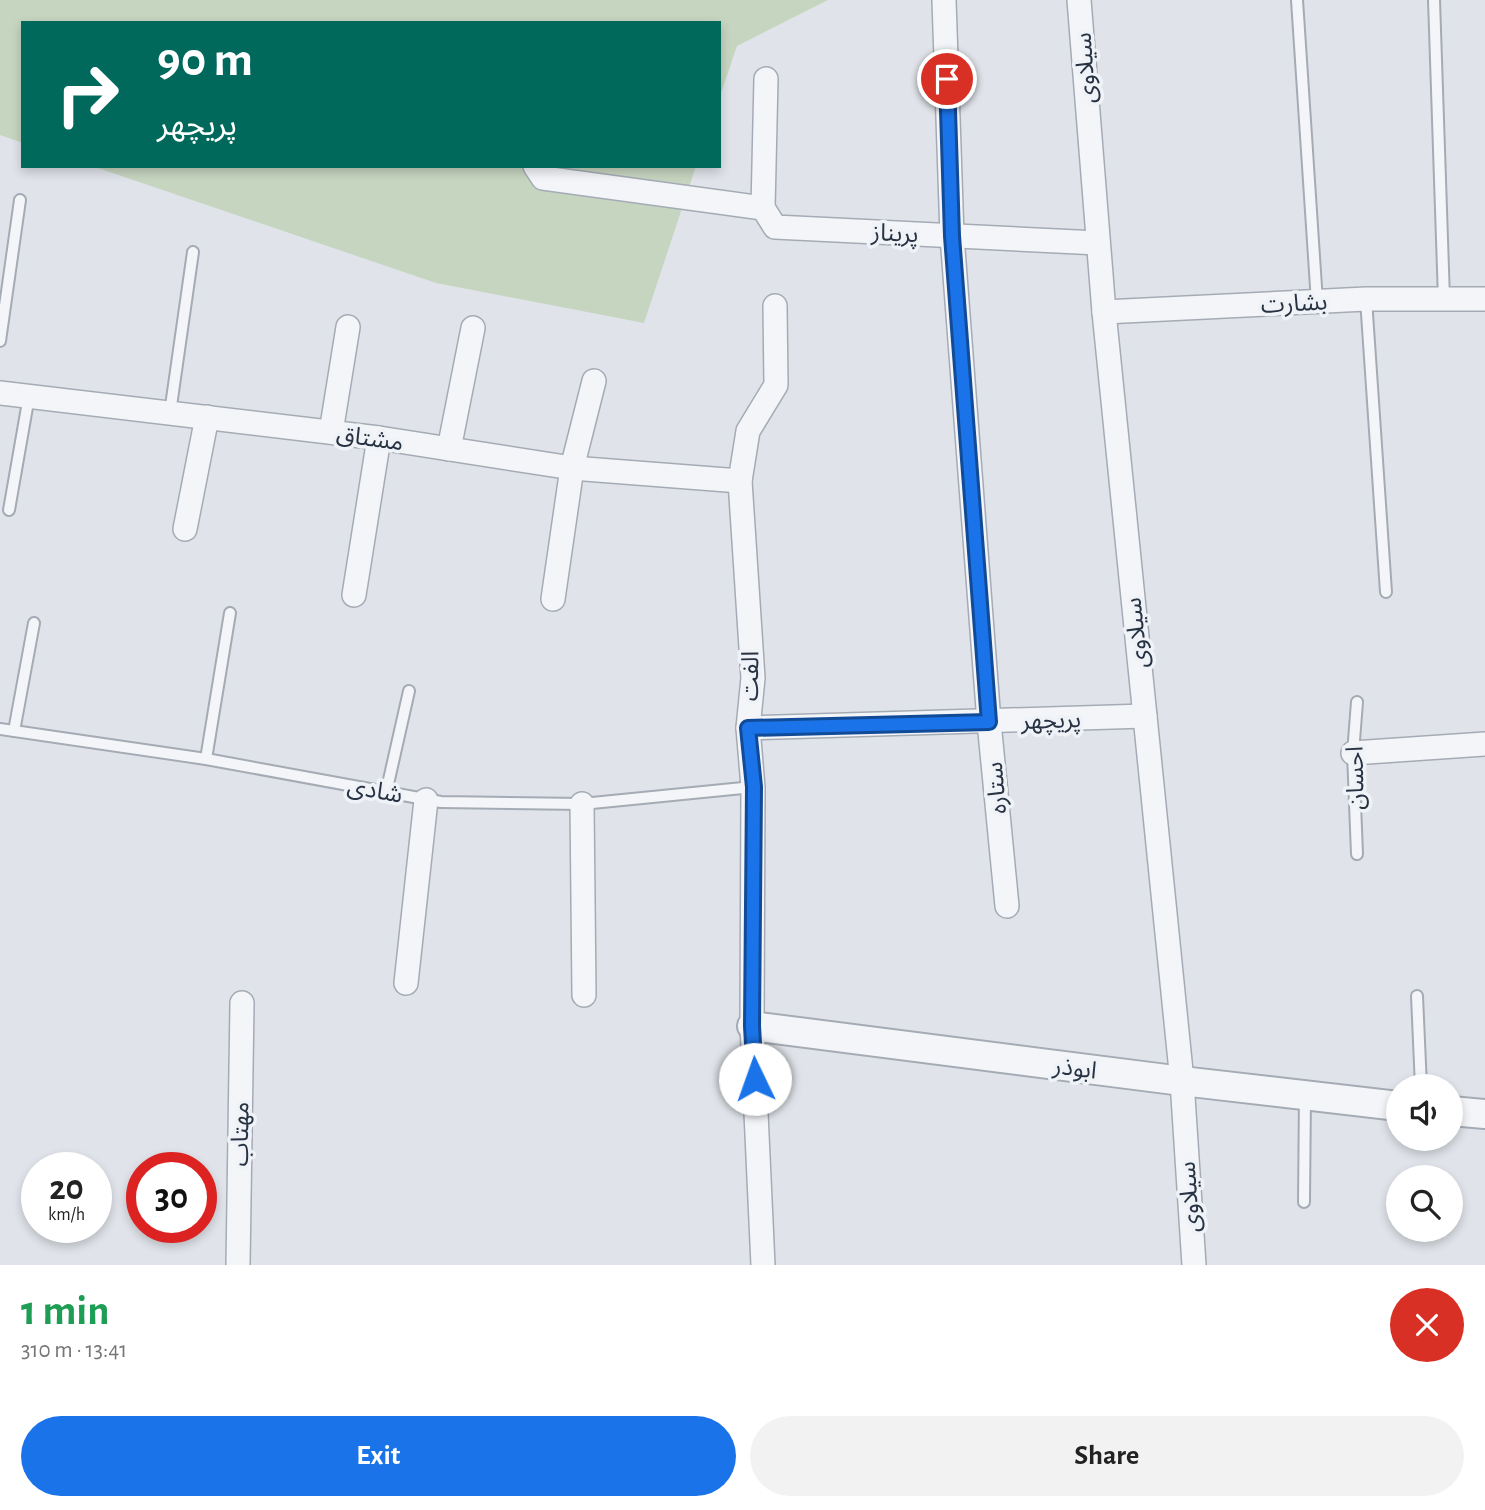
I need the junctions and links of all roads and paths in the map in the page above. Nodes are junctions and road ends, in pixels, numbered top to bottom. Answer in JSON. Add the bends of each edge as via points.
{"nodes":[{"id":1,"x":944,"y":0,"type":"edge"},
{"id":2,"x":1079,"y":0,"type":"edge"},
{"id":3,"x":1297,"y":0,"type":"edge"},
{"id":4,"x":1434,"y":0,"type":"edge"},
{"id":5,"x":766,"y":79,"type":"dead end"},
{"id":6,"x":536,"y":168,"type":"edge"},
{"id":7,"x":20,"y":200,"type":"dead end"},
{"id":8,"x":769,"y":217,"type":"junction"},
{"id":9,"x":952,"y":236,"type":"junction"},
{"id":10,"x":1098,"y":243,"type":"junction"},
{"id":11,"x":193,"y":252,"type":"dead end"},
{"id":12,"x":1366,"y":299,"type":"junction"},
{"id":13,"x":1444,"y":299,"type":"junction"},
{"id":14,"x":1485,"y":299,"type":"edge"},
{"id":15,"x":1317,"y":302,"type":"junction"},
{"id":16,"x":775,"y":306,"type":"dead end"},
{"id":17,"x":1104,"y":312,"type":"junction"},
{"id":18,"x":348,"y":327,"type":"dead end"},
{"id":19,"x":473,"y":328,"type":"dead end"},
{"id":20,"x":0,"y":341,"type":"edge"},
{"id":21,"x":593,"y":381,"type":"dead end"},
{"id":22,"x":0,"y":393,"type":"edge"},
{"id":23,"x":29,"y":397,"type":"junction"},
{"id":24,"x":170,"y":413,"type":"junction"},
{"id":25,"x":207,"y":417,"type":"junction"},
{"id":26,"x":331,"y":432,"type":"junction"},
{"id":27,"x":379,"y":438,"type":"junction"},
{"id":28,"x":449,"y":449,"type":"junction"},
{"id":29,"x":572,"y":468,"type":"junction"},
{"id":30,"x":740,"y":481,"type":"junction"},
{"id":31,"x":9,"y":510,"type":"dead end"},
{"id":32,"x":185,"y":529,"type":"dead end"},
{"id":33,"x":1386,"y":592,"type":"dead end"},
{"id":34,"x":354,"y":594,"type":"dead end"},
{"id":35,"x":553,"y":598,"type":"dead end"},
{"id":36,"x":230,"y":613,"type":"dead end"},
{"id":37,"x":34,"y":622,"type":"dead end"},
{"id":38,"x":408,"y":691,"type":"dead end"},
{"id":39,"x":1357,"y":702,"type":"dead end"},
{"id":40,"x":1145,"y":716,"type":"junction"},
{"id":41,"x":989,"y":722,"type":"junction"},
{"id":42,"x":748,"y":728,"type":"junction"},
{"id":43,"x":0,"y":729,"type":"edge"},
{"id":44,"x":14,"y":731,"type":"junction"},
{"id":45,"x":1485,"y":744,"type":"edge"},
{"id":46,"x":1353,"y":753,"type":"junction"},
{"id":47,"x":206,"y":759,"type":"junction"},
{"id":48,"x":754,"y":787,"type":"junction"},
{"id":49,"x":386,"y":793,"type":"junction"},
{"id":50,"x":426,"y":800,"type":"junction"},
{"id":51,"x":582,"y":804,"type":"junction"},
{"id":52,"x":1357,"y":854,"type":"dead end"},
{"id":53,"x":1007,"y":906,"type":"dead end"},
{"id":54,"x":406,"y":983,"type":"dead end"},
{"id":55,"x":584,"y":995,"type":"dead end"},
{"id":56,"x":1417,"y":996,"type":"dead end"},
{"id":57,"x":242,"y":1003,"type":"dead end"},
{"id":58,"x":752,"y":1026,"type":"junction"},
{"id":59,"x":1420,"y":1074,"type":"edge"},
{"id":60,"x":1182,"y":1082,"type":"junction"},
{"id":61,"x":1305,"y":1096,"type":"junction"},
{"id":62,"x":1386,"y":1105,"type":"edge"},
{"id":63,"x":1463,"y":1112,"type":"edge"},
{"id":64,"x":1485,"y":1114,"type":"edge"},
{"id":65,"x":1304,"y":1202,"type":"dead end"},
{"id":66,"x":238,"y":1265,"type":"edge"},
{"id":67,"x":764,"y":1265,"type":"edge"},
{"id":68,"x":1194,"y":1265,"type":"edge"}],
"edges":[{"from":1,"to":9,"type":"street","name":"ستاره"},
{"from":2,"to":10,"type":"street","name":"سیلاوی"},
{"from":3,"to":15,"type":"lane"},
{"from":4,"to":13,"type":"lane"},
{"from":5,"to":8,"type":"street"},
{"from":6,"to":8,"type":"street","name":"پریناز","via":[[543,178]]},
{"from":7,"to":20,"type":"lane"},
{"from":8,"to":9,"type":"street","name":"پریناز"},
{"from":9,"to":10,"type":"street","name":"پریناز"},
{"from":9,"to":41,"type":"street","name":"ستاره"},
{"from":10,"to":17,"type":"street","name":"سیلاوی"},
{"from":11,"to":24,"type":"lane"},
{"from":12,"to":13,"type":"street","name":"بشارت"},
{"from":12,"to":15,"type":"street","name":"بشارت"},
{"from":12,"to":33,"type":"lane"},
{"from":13,"to":14,"type":"street","name":"بشارت"},
{"from":15,"to":17,"type":"street","name":"بشارت"},
{"from":16,"to":30,"type":"street","name":"الفت","via":[[776,385],[748,431]]},
{"from":17,"to":40,"type":"street","name":"سیلاوی"},
{"from":18,"to":26,"type":"street"},
{"from":19,"to":28,"type":"street"},
{"from":21,"to":29,"type":"street"},
{"from":22,"to":23,"type":"street","name":"مشتاق"},
{"from":23,"to":24,"type":"street","name":"مشتاق"},
{"from":23,"to":31,"type":"lane"},
{"from":24,"to":25,"type":"street","name":"مشتاق"},
{"from":25,"to":26,"type":"street","name":"مشتاق"},
{"from":25,"to":32,"type":"street"},
{"from":26,"to":27,"type":"street","name":"مشتاق"},
{"from":27,"to":28,"type":"street","name":"مشتاق"},
{"from":27,"to":34,"type":"street"},
{"from":28,"to":29,"type":"street","name":"مشتاق"},
{"from":29,"to":30,"type":"street","name":"مشتاق"},
{"from":29,"to":35,"type":"street"},
{"from":30,"to":42,"type":"street","name":"الفت","via":[[753,678]]},
{"from":36,"to":47,"type":"lane"},
{"from":37,"to":44,"type":"lane"},
{"from":38,"to":49,"type":"lane"},
{"from":39,"to":46,"type":"lane","name":"احسان"},
{"from":40,"to":41,"type":"street","name":"پریچهر"},
{"from":40,"to":60,"type":"street","name":"سیلاوی"},
{"from":41,"to":42,"type":"street","name":"پریچهر"},
{"from":41,"to":53,"type":"street","name":"ستاره"},
{"from":42,"to":48,"type":"street","name":"الفت"},
{"from":43,"to":44,"type":"lane","name":"شادی"},
{"from":44,"to":47,"type":"lane","name":"شادی"},
{"from":45,"to":46,"type":"street"},
{"from":46,"to":52,"type":"lane","name":"احسان"},
{"from":47,"to":49,"type":"lane","name":"شادی"},
{"from":48,"to":51,"type":"lane","name":"شادی"},
{"from":48,"to":58,"type":"street","name":"الفت"},
{"from":49,"to":50,"type":"lane","name":"شادی"},
{"from":50,"to":51,"type":"lane","name":"شادی"},
{"from":50,"to":54,"type":"street"},
{"from":51,"to":55,"type":"street"},
{"from":56,"to":59,"type":"lane"},
{"from":57,"to":66,"type":"street","name":"مهتاب"},
{"from":58,"to":60,"type":"street","name":"ابوذر"},
{"from":58,"to":67,"type":"street","name":"الفت"},
{"from":60,"to":61,"type":"street","name":"ابوذر"},
{"from":60,"to":68,"type":"street","name":"سیلاوی"},
{"from":61,"to":62,"type":"street","name":"ابوذر"},
{"from":61,"to":65,"type":"lane"},
{"from":63,"to":64,"type":"street"}]}
